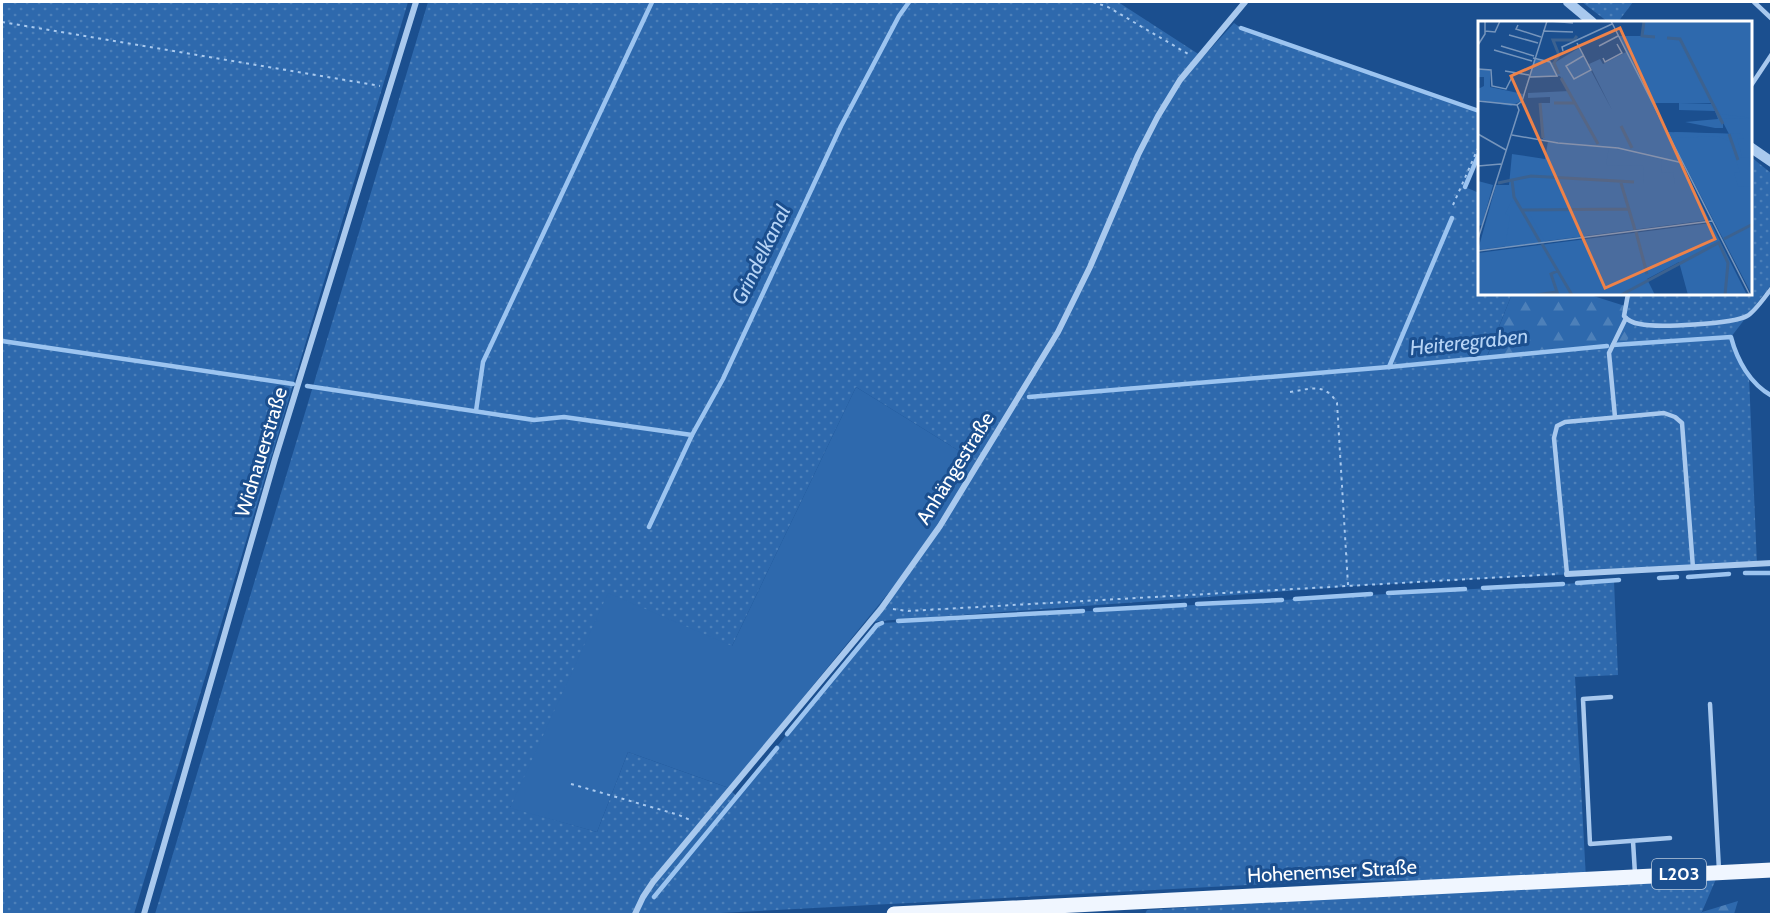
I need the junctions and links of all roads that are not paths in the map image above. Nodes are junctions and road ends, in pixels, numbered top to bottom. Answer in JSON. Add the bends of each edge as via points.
{"nodes":[{"id":1,"x":416,"y":2,"type":"edge"},
{"id":2,"x":1245,"y":2,"type":"edge"},
{"id":3,"x":1568,"y":2,"type":"edge"},
{"id":4,"x":1754,"y":2,"type":"edge"},
{"id":5,"x":1772,"y":19,"type":"edge"},
{"id":6,"x":1591,"y":21,"type":"edge"},
{"id":7,"x":1772,"y":54,"type":"edge"},
{"id":8,"x":1752,"y":84,"type":"edge"},
{"id":9,"x":1752,"y":148,"type":"edge"},
{"id":10,"x":1772,"y":162,"type":"edge"},
{"id":11,"x":1772,"y":288,"type":"edge"},
{"id":12,"x":1628,"y":296,"type":"edge"},
{"id":13,"x":1626,"y":318,"type":"junction"},
{"id":14,"x":1616,"y":417,"type":"junction"},
{"id":15,"x":1772,"y":563,"type":"edge"},
{"id":16,"x":1693,"y":568,"type":"junction"},
{"id":17,"x":1567,"y":574,"type":"joint"},
{"id":18,"x":1611,"y":697,"type":"dead end"},
{"id":19,"x":1710,"y":704,"type":"dead end"},
{"id":20,"x":1670,"y":838,"type":"dead end"},
{"id":21,"x":1633,"y":841,"type":"junction"},
{"id":22,"x":1772,"y":870,"type":"edge"},
{"id":23,"x":1719,"y":872,"type":"junction"},
{"id":24,"x":1635,"y":877,"type":"junction"},
{"id":25,"x":144,"y":915,"type":"edge"},
{"id":26,"x":635,"y":915,"type":"edge"},
{"id":27,"x":894,"y":915,"type":"edge"}],
"edges":[{"from":1,"to":25,"type":"street","name":"Widnauerstraße","via":[[275,459]]},
{"from":2,"to":26,"type":"street","name":"Anhängestraße","via":[[1180,80],[1158,116],[1058,332],[940,526],[881,609],[653,882]]},
{"from":3,"to":6,"type":"street"},
{"from":4,"to":5,"type":"lane"},
{"from":7,"to":8,"type":"lane"},
{"from":9,"to":10,"type":"street"},
{"from":11,"to":13,"type":"lane","via":[[1749,316],[1738,320],[1642,325]]},
{"from":12,"to":13,"type":"lane"},
{"from":13,"to":14,"type":"lane","via":[[1609,353]]},
{"from":14,"to":16,"type":"lane","via":[[1664,413],[1682,423]]},
{"from":14,"to":17,"type":"lane","via":[[1557,426],[1554,438]]},
{"from":15,"to":16,"type":"street"},
{"from":16,"to":17,"type":"street"},
{"from":18,"to":21,"type":"lane","via":[[1583,699],[1590,843]]},
{"from":19,"to":23,"type":"lane"},
{"from":20,"to":21,"type":"lane"},
{"from":21,"to":24,"type":"lane"},
{"from":22,"to":23,"type":"main road","name":"Hohenemser Straße","number":"L203"},
{"from":23,"to":24,"type":"main road","name":"Hohenemser Straße","number":"L203"},
{"from":24,"to":27,"type":"main road","name":"Hohenemser Straße","number":"L203"}]}
